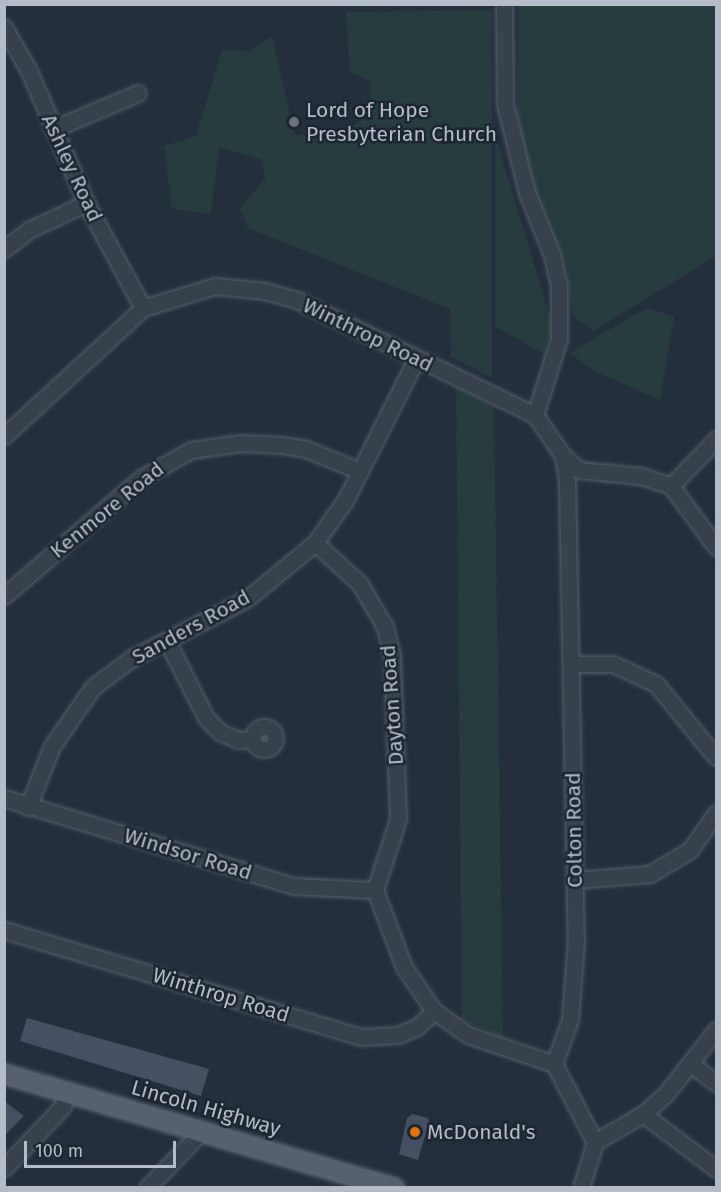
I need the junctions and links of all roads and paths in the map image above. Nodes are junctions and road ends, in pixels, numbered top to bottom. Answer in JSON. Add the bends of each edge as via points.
{"nodes":[{"id":1,"x":504,"y":4,"type":"edge"},
{"id":2,"x":4,"y":27,"type":"edge"},
{"id":3,"x":138,"y":93,"type":"dead end"},
{"id":4,"x":53,"y":129,"type":"junction"},
{"id":5,"x":86,"y":203,"type":"junction"},
{"id":6,"x":4,"y":249,"type":"edge"},
{"id":7,"x":143,"y":308,"type":"junction"},
{"id":8,"x":416,"y":359,"type":"junction"},
{"id":9,"x":535,"y":415,"type":"junction"},
{"id":10,"x":4,"y":436,"type":"edge"},
{"id":11,"x":717,"y":438,"type":"edge"},
{"id":12,"x":563,"y":456,"type":"junction"},
{"id":13,"x":360,"y":471,"type":"junction"},
{"id":14,"x":671,"y":486,"type":"junction"},
{"id":15,"x":315,"y":543,"type":"junction"},
{"id":16,"x":717,"y":547,"type":"edge"},
{"id":17,"x":4,"y":596,"type":"edge"},
{"id":18,"x":167,"y":641,"type":"junction"},
{"id":19,"x":571,"y":664,"type":"junction"},
{"id":20,"x":253,"y":739,"type":"dead end"},
{"id":21,"x":717,"y":757,"type":"edge"},
{"id":22,"x":4,"y":798,"type":"edge"},
{"id":23,"x":28,"y":807,"type":"junction"},
{"id":24,"x":717,"y":813,"type":"edge"},
{"id":25,"x":575,"y":880,"type":"junction"},
{"id":26,"x":375,"y":890,"type":"junction"},
{"id":27,"x":4,"y":930,"type":"edge"},
{"id":28,"x":434,"y":1011,"type":"junction"},
{"id":29,"x":717,"y":1030,"type":"edge"},
{"id":30,"x":554,"y":1064,"type":"junction"},
{"id":31,"x":692,"y":1065,"type":"junction"},
{"id":32,"x":4,"y":1074,"type":"edge"},
{"id":33,"x":717,"y":1083,"type":"edge"},
{"id":34,"x":65,"y":1092,"type":"junction"},
{"id":35,"x":643,"y":1114,"type":"junction"},
{"id":36,"x":201,"y":1132,"type":"junction"},
{"id":37,"x":596,"y":1142,"type":"junction"},
{"id":38,"x":4,"y":1168,"type":"edge"},
{"id":39,"x":717,"y":1169,"type":"edge"},
{"id":40,"x":147,"y":1188,"type":"edge"},
{"id":41,"x":395,"y":1188,"type":"edge"},
{"id":42,"x":581,"y":1188,"type":"edge"}],
"edges":[{"from":1,"to":9,"type":"street","via":[[505,104],[527,193],[552,255],[559,285],[560,339]]},
{"from":2,"to":4,"type":"street","name":"Ashley Road","via":[[29,71]]},
{"from":3,"to":4,"type":"street"},
{"from":4,"to":5,"type":"street","name":"Ashley Road"},
{"from":5,"to":6,"type":"street","via":[[31,229]]},
{"from":5,"to":7,"type":"street","name":"Ashley Road"},
{"from":7,"to":8,"type":"street","name":"Winthrop Road","via":[[207,288],[265,291],[299,301]]},
{"from":7,"to":10,"type":"street","name":"Winthrop Road"},
{"from":8,"to":9,"type":"street","name":"Winthrop Road"},
{"from":8,"to":13,"type":"street","name":"Sanders Road"},
{"from":9,"to":12,"type":"street"},
{"from":11,"to":14,"type":"street"},
{"from":12,"to":14,"type":"street","via":[[579,470],[641,476]]},
{"from":12,"to":19,"type":"street","name":"Colton Road"},
{"from":13,"to":15,"type":"street","name":"Sanders Road"},
{"from":13,"to":17,"type":"street","name":"Kenmore Road","via":[[306,449],[282,445],[241,442],[191,450],[141,478]]},
{"from":14,"to":16,"type":"street"},
{"from":15,"to":18,"type":"street","name":"Sanders Road","via":[[248,598]]},
{"from":15,"to":26,"type":"street","name":"Dayton Road","via":[[360,585],[385,627],[392,656],[398,819]]},
{"from":18,"to":20,"type":"street","via":[[206,718],[229,736]]},
{"from":18,"to":23,"type":"street","name":"Sanders Road","via":[[132,658],[93,687],[52,746]]},
{"from":19,"to":21,"type":"street","via":[[613,664],[656,684]]},
{"from":19,"to":25,"type":"street","name":"Colton Road"},
{"from":22,"to":23,"type":"street","name":"Windsor Road"},
{"from":23,"to":26,"type":"street","name":"Windsor Road","via":[[294,886]]},
{"from":24,"to":25,"type":"street","via":[[690,850],[650,874]]},
{"from":25,"to":30,"type":"street","name":"Colton Road","via":[[576,940],[570,1020]]},
{"from":26,"to":28,"type":"street","via":[[404,967]]},
{"from":27,"to":28,"type":"street","name":"Winthrop Road","via":[[360,1037],[398,1035],[417,1027]]},
{"from":28,"to":30,"type":"street","via":[[468,1035]]},
{"from":29,"to":31,"type":"street"},
{"from":30,"to":37,"type":"street"},
{"from":31,"to":33,"type":"street"},
{"from":31,"to":35,"type":"street"},
{"from":32,"to":34,"type":"main road","name":"Lincoln Highway"},
{"from":34,"to":36,"type":"main road","name":"Lincoln Highway"},
{"from":34,"to":38,"type":"street","via":[[63,1106]]},
{"from":35,"to":37,"type":"street"},
{"from":35,"to":39,"type":"street"},
{"from":36,"to":40,"type":"street"},
{"from":36,"to":41,"type":"main road","name":"Lincoln Highway"},
{"from":37,"to":42,"type":"street"}]}
